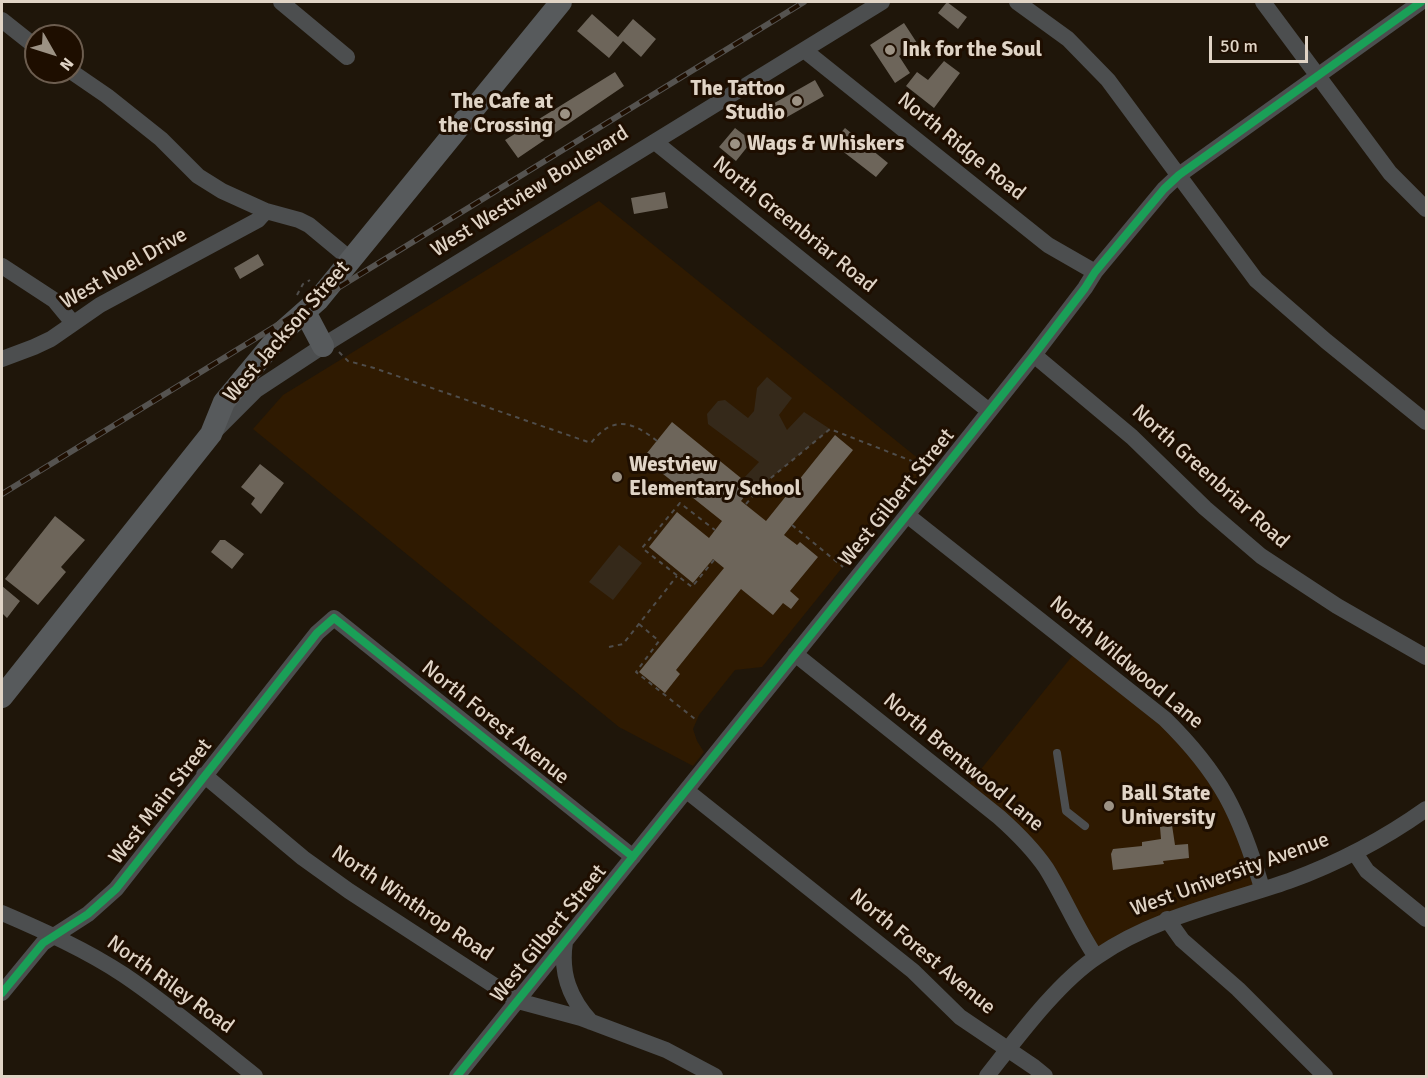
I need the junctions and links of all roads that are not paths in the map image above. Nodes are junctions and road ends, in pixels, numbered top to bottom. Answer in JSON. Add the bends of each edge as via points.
{"nodes":[{"id":1,"x":281,"y":2,"type":"edge"},
{"id":2,"x":882,"y":2,"type":"edge"},
{"id":3,"x":1017,"y":2,"type":"edge"},
{"id":4,"x":1263,"y":2,"type":"edge"},
{"id":5,"x":1421,"y":2,"type":"edge"},
{"id":6,"x":556,"y":3,"type":"edge"},
{"id":7,"x":2,"y":20,"type":"edge"},
{"id":8,"x":24,"y":37,"type":"edge"},
{"id":9,"x":804,"y":50,"type":"junction"},
{"id":10,"x":347,"y":57,"type":"dead end"},
{"id":11,"x":1318,"y":76,"type":"junction"},
{"id":12,"x":84,"y":80,"type":"edge"},
{"id":13,"x":655,"y":142,"type":"junction"},
{"id":14,"x":1179,"y":175,"type":"junction"},
{"id":15,"x":1426,"y":209,"type":"edge"},
{"id":16,"x":266,"y":211,"type":"junction"},
{"id":17,"x":350,"y":260,"type":"junction"},
{"id":18,"x":2,"y":266,"type":"edge"},
{"id":19,"x":1095,"y":272,"type":"junction"},
{"id":20,"x":304,"y":307,"type":"junction"},
{"id":21,"x":73,"y":323,"type":"junction"},
{"id":22,"x":331,"y":349,"type":"junction"},
{"id":23,"x":1034,"y":354,"type":"junction"},
{"id":24,"x":2,"y":359,"type":"edge"},
{"id":25,"x":989,"y":411,"type":"junction"},
{"id":26,"x":1426,"y":422,"type":"edge"},
{"id":27,"x":211,"y":434,"type":"junction"},
{"id":28,"x":907,"y":515,"type":"junction"},
{"id":29,"x":334,"y":618,"type":"joint"},
{"id":30,"x":795,"y":654,"type":"junction"},
{"id":31,"x":1426,"y":657,"type":"edge"},
{"id":32,"x":2,"y":697,"type":"edge"},
{"id":33,"x":1057,"y":753,"type":"dead end"},
{"id":34,"x":204,"y":776,"type":"junction"},
{"id":35,"x":687,"y":791,"type":"junction"},
{"id":36,"x":1426,"y":809,"type":"edge"},
{"id":37,"x":1085,"y":826,"type":"dead end"},
{"id":38,"x":1355,"y":853,"type":"junction"},
{"id":39,"x":633,"y":857,"type":"junction"},
{"id":40,"x":1262,"y":888,"type":"junction"},
{"id":41,"x":2,"y":913,"type":"edge"},
{"id":42,"x":1167,"y":919,"type":"junction"},
{"id":43,"x":1426,"y":919,"type":"edge"},
{"id":44,"x":54,"y":936,"type":"junction"},
{"id":45,"x":565,"y":942,"type":"junction"},
{"id":46,"x":1096,"y":957,"type":"junction"},
{"id":47,"x":2,"y":993,"type":"edge"},
{"id":48,"x":518,"y":1001,"type":"junction"},
{"id":49,"x":592,"y":1023,"type":"junction"},
{"id":50,"x":1008,"y":1050,"type":"junction"},
{"id":51,"x":709,"y":1075,"type":"edge"},
{"id":52,"x":255,"y":1077,"type":"edge"},
{"id":53,"x":458,"y":1077,"type":"edge"},
{"id":54,"x":987,"y":1077,"type":"edge"},
{"id":55,"x":1045,"y":1077,"type":"edge"},
{"id":56,"x":1325,"y":1077,"type":"edge"}],
"edges":[{"from":1,"to":10,"type":"street"},
{"from":2,"to":9,"type":"street","name":"West Westview Boulevard"},
{"from":3,"to":14,"type":"street","via":[[1068,39],[1108,80]]},
{"from":4,"to":11,"type":"street"},
{"from":5,"to":11,"type":"street","name":"West Gilbert Street"},
{"from":6,"to":17,"type":"main road","name":"West Jackson Street"},
{"from":7,"to":8,"type":"street"},
{"from":9,"to":13,"type":"street","name":"West Westview Boulevard"},
{"from":9,"to":19,"type":"street","name":"North Ridge Road","via":[[1048,245]]},
{"from":11,"to":14,"type":"street","name":"West Gilbert Street"},
{"from":11,"to":15,"type":"street","via":[[1390,173]]},
{"from":12,"to":16,"type":"street","via":[[161,139],[198,176]]},
{"from":13,"to":22,"type":"street","name":"West Westview Boulevard"},
{"from":13,"to":25,"type":"street","name":"North Greenbriar Road"},
{"from":14,"to":19,"type":"street","name":"West Gilbert Street"},
{"from":14,"to":26,"type":"street","via":[[1256,280]]},
{"from":16,"to":17,"type":"street","via":[[309,225]]},
{"from":16,"to":21,"type":"street","name":"West Noel Drive","via":[[258,220]]},
{"from":17,"to":20,"type":"main road","name":"West Jackson Street"},
{"from":18,"to":21,"type":"street","via":[[54,300]]},
{"from":19,"to":23,"type":"street","name":"West Gilbert Street"},
{"from":20,"to":22,"type":"main road"},
{"from":20,"to":27,"type":"main road","name":"West Jackson Street","via":[[224,402]]},
{"from":21,"to":24,"type":"street","name":"West Noel Drive","via":[[51,339]]},
{"from":22,"to":27,"type":"street","name":"West Westview Boulevard","via":[[256,390]]},
{"from":23,"to":25,"type":"street","name":"West Gilbert Street"},
{"from":23,"to":31,"type":"street","name":"North Greenbriar Road","via":[[1132,437],[1261,556]]},
{"from":25,"to":28,"type":"street","name":"West Gilbert Street"},
{"from":27,"to":32,"type":"main road","name":"West Jackson Street"},
{"from":28,"to":30,"type":"street","name":"West Gilbert Street"},
{"from":28,"to":40,"type":"street","name":"North Wildwood Lane","via":[[1165,719],[1187,741],[1231,804]]},
{"from":29,"to":34,"type":"street","name":"West Main Street","via":[[317,633]]},
{"from":29,"to":39,"type":"street","name":"North Forest Avenue"},
{"from":30,"to":35,"type":"street","name":"West Gilbert Street"},
{"from":30,"to":46,"type":"street","name":"North Brentwood Lane","via":[[1019,835],[1046,868]]},
{"from":33,"to":37,"type":"lane","via":[[1066,811]]},
{"from":34,"to":44,"type":"street","name":"West Main Street","via":[[116,889],[88,914]]},
{"from":34,"to":48,"type":"street","name":"North Winthrop Road","via":[[349,891]]},
{"from":35,"to":39,"type":"street","name":"West Gilbert Street"},
{"from":35,"to":50,"type":"street","name":"North Forest Avenue","via":[[913,971],[960,1017]]},
{"from":36,"to":38,"type":"street","name":"West University Avenue"},
{"from":38,"to":40,"type":"street","name":"West University Avenue"},
{"from":38,"to":43,"type":"street","via":[[1367,871]]},
{"from":39,"to":45,"type":"street","name":"West Gilbert Street"},
{"from":40,"to":42,"type":"street","name":"West University Avenue"},
{"from":41,"to":44,"type":"street","name":"North Riley Road"},
{"from":42,"to":46,"type":"street","name":"West University Avenue"},
{"from":42,"to":56,"type":"street","via":[[1182,940],[1238,989]]},
{"from":44,"to":47,"type":"street","name":"West Main Street","via":[[38,948]]},
{"from":44,"to":52,"type":"street","name":"North Riley Road","via":[[125,976]]},
{"from":45,"to":48,"type":"street","name":"West Gilbert Street"},
{"from":45,"to":49,"type":"street","via":[[568,989]]},
{"from":46,"to":50,"type":"street","name":"West University Avenue","via":[[1065,984]]},
{"from":48,"to":49,"type":"street","name":"North Winthrop Road"},
{"from":48,"to":53,"type":"street","name":"West Gilbert Street"},
{"from":49,"to":51,"type":"street","name":"North Winthrop Road","via":[[666,1050]]},
{"from":50,"to":54,"type":"street","name":"West University Avenue"},
{"from":50,"to":55,"type":"street","name":"North Forest Avenue"}]}
